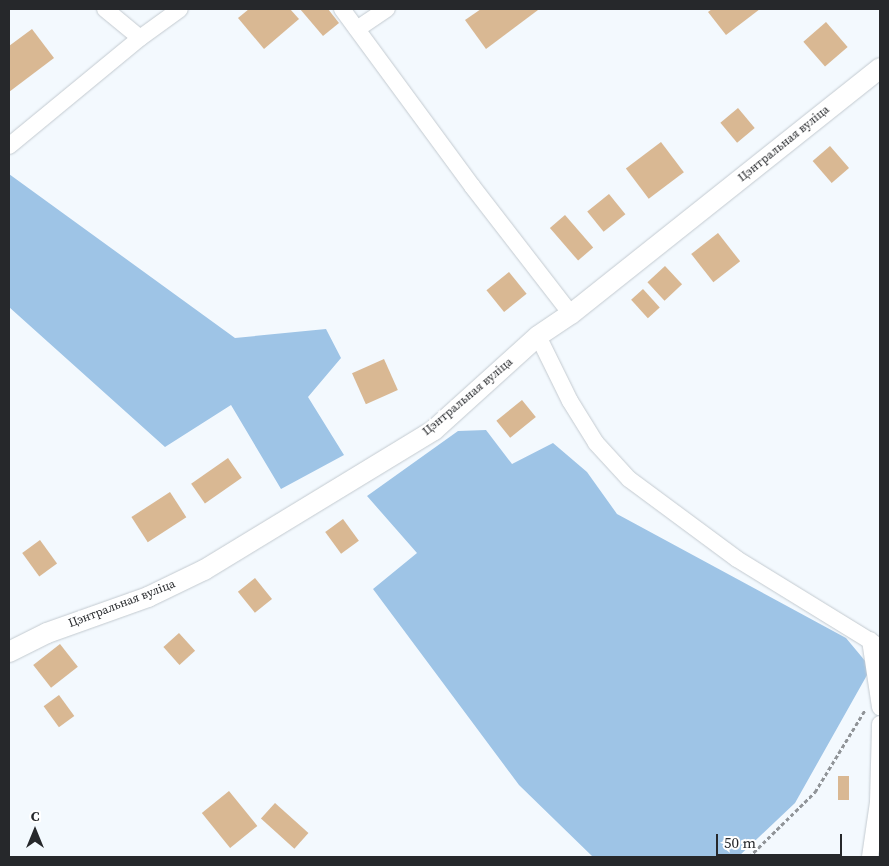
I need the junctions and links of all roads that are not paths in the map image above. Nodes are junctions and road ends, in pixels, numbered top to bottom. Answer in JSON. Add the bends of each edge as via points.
{"nodes":[{"id":1,"x":105,"y":9,"type":"edge"},
{"id":2,"x":180,"y":9,"type":"edge"},
{"id":3,"x":342,"y":9,"type":"edge"},
{"id":4,"x":387,"y":9,"type":"edge"},
{"id":5,"x":357,"y":29,"type":"junction"},
{"id":6,"x":140,"y":38,"type":"junction"},
{"id":7,"x":880,"y":68,"type":"edge"},
{"id":8,"x":9,"y":146,"type":"edge"},
{"id":9,"x":571,"y":314,"type":"junction"},
{"id":10,"x":538,"y":336,"type":"junction"},
{"id":11,"x":875,"y":643,"type":"edge"},
{"id":12,"x":9,"y":652,"type":"edge"},
{"id":13,"x":879,"y":699,"type":"edge"},
{"id":14,"x":880,"y":724,"type":"edge"},
{"id":15,"x":870,"y":857,"type":"edge"}],
"edges":[{"from":1,"to":6,"type":"street"},
{"from":2,"to":6,"type":"street"},
{"from":3,"to":5,"type":"street"},
{"from":4,"to":5,"type":"street"},
{"from":5,"to":9,"type":"street"},
{"from":6,"to":8,"type":"street"},
{"from":7,"to":9,"type":"street","name":"Цэнтральная вуліца"},
{"from":9,"to":10,"type":"street","name":"Цэнтральная вуліца"},
{"from":10,"to":11,"type":"street","via":[[570,401],[596,443],[629,479],[737,559]]},
{"from":10,"to":12,"type":"street","name":"Цэнтральная вуліца","via":[[434,430],[204,570],[148,597],[48,633]]},
{"from":11,"to":13,"type":"street"},
{"from":14,"to":15,"type":"street","via":[[878,802]]}]}
